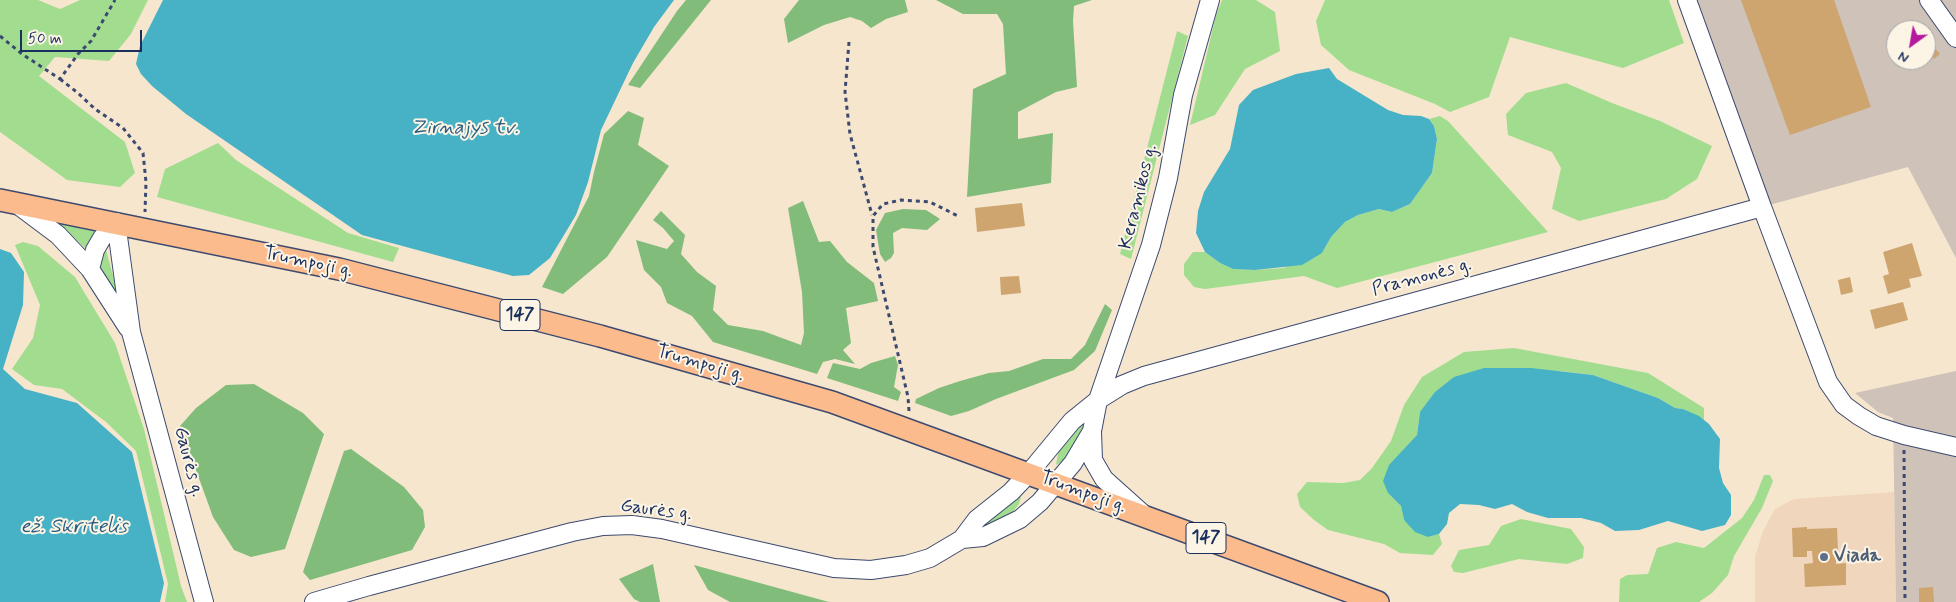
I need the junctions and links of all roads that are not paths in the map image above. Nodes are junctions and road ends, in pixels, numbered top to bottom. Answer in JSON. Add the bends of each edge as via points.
{"nodes":[{"id":1,"x":1210,"y":0,"type":"edge"},
{"id":2,"x":1687,"y":0,"type":"edge"},
{"id":3,"x":1929,"y":0,"type":"edge"},
{"id":4,"x":1956,"y":38,"type":"edge"},
{"id":5,"x":8,"y":201,"type":"edge"},
{"id":6,"x":1762,"y":207,"type":"junction"},
{"id":7,"x":116,"y":222,"type":"junction"},
{"id":8,"x":90,"y":268,"type":"junction"},
{"id":9,"x":131,"y":332,"type":"junction"},
{"id":10,"x":1098,"y":400,"type":"junction"},
{"id":11,"x":1092,"y":431,"type":"junction"},
{"id":12,"x":1956,"y":447,"type":"edge"},
{"id":13,"x":1029,"y":473,"type":"junction"},
{"id":14,"x":1057,"y":483,"type":"junction"},
{"id":15,"x":1146,"y":516,"type":"junction"},
{"id":16,"x":962,"y":539,"type":"junction"},
{"id":17,"x":204,"y":602,"type":"edge"},
{"id":18,"x":314,"y":602,"type":"edge"},
{"id":19,"x":1378,"y":602,"type":"edge"}],
"edges":[{"from":1,"to":10,"type":"street","name":"Keramikos g.","via":[[1183,95],[1168,178],[1151,245]]},
{"from":2,"to":6,"type":"street"},
{"from":3,"to":4,"type":"street"},
{"from":5,"to":7,"type":"main road","name":"Trumpoji g.","number":"147"},
{"from":5,"to":8,"type":"street","name":"Gaurės g.","via":[[58,234]]},
{"from":6,"to":10,"type":"street","name":"Pramonės g.","via":[[1144,376]]},
{"from":6,"to":12,"type":"street","via":[[1835,394],[1844,405],[1876,426]]},
{"from":7,"to":8,"type":"street","via":[[95,250]]},
{"from":7,"to":9,"type":"street","name":"Gaurės g."},
{"from":7,"to":13,"type":"main road","name":"Trumpoji g.","number":"147","via":[[339,269],[600,336],[832,402]]},
{"from":8,"to":9,"type":"street","name":"Gaurės g."},
{"from":9,"to":17,"type":"street","name":"Gaurės g."},
{"from":10,"to":11,"type":"street"},
{"from":10,"to":13,"type":"street","name":"Pramonės g.","via":[[1072,422]]},
{"from":11,"to":14,"type":"street","via":[[1074,463]]},
{"from":11,"to":15,"type":"street","via":[[1093,460],[1104,479]]},
{"from":13,"to":14,"type":"main road","name":"Trumpoji g.","number":"147"},
{"from":13,"to":16,"type":"street","name":"Gaurės g.","via":[[977,519]]},
{"from":14,"to":15,"type":"main road","name":"Trumpoji g.","number":"147"},
{"from":14,"to":16,"type":"street","name":"Gaurės g.","via":[[1020,519],[983,537]]},
{"from":15,"to":19,"type":"main road","name":"Trumpoji g.","number":"147"},
{"from":16,"to":18,"type":"street","name":"Gaurės g.","via":[[930,558],[871,570],[834,568],[662,529],[604,526],[563,534]]}]}
